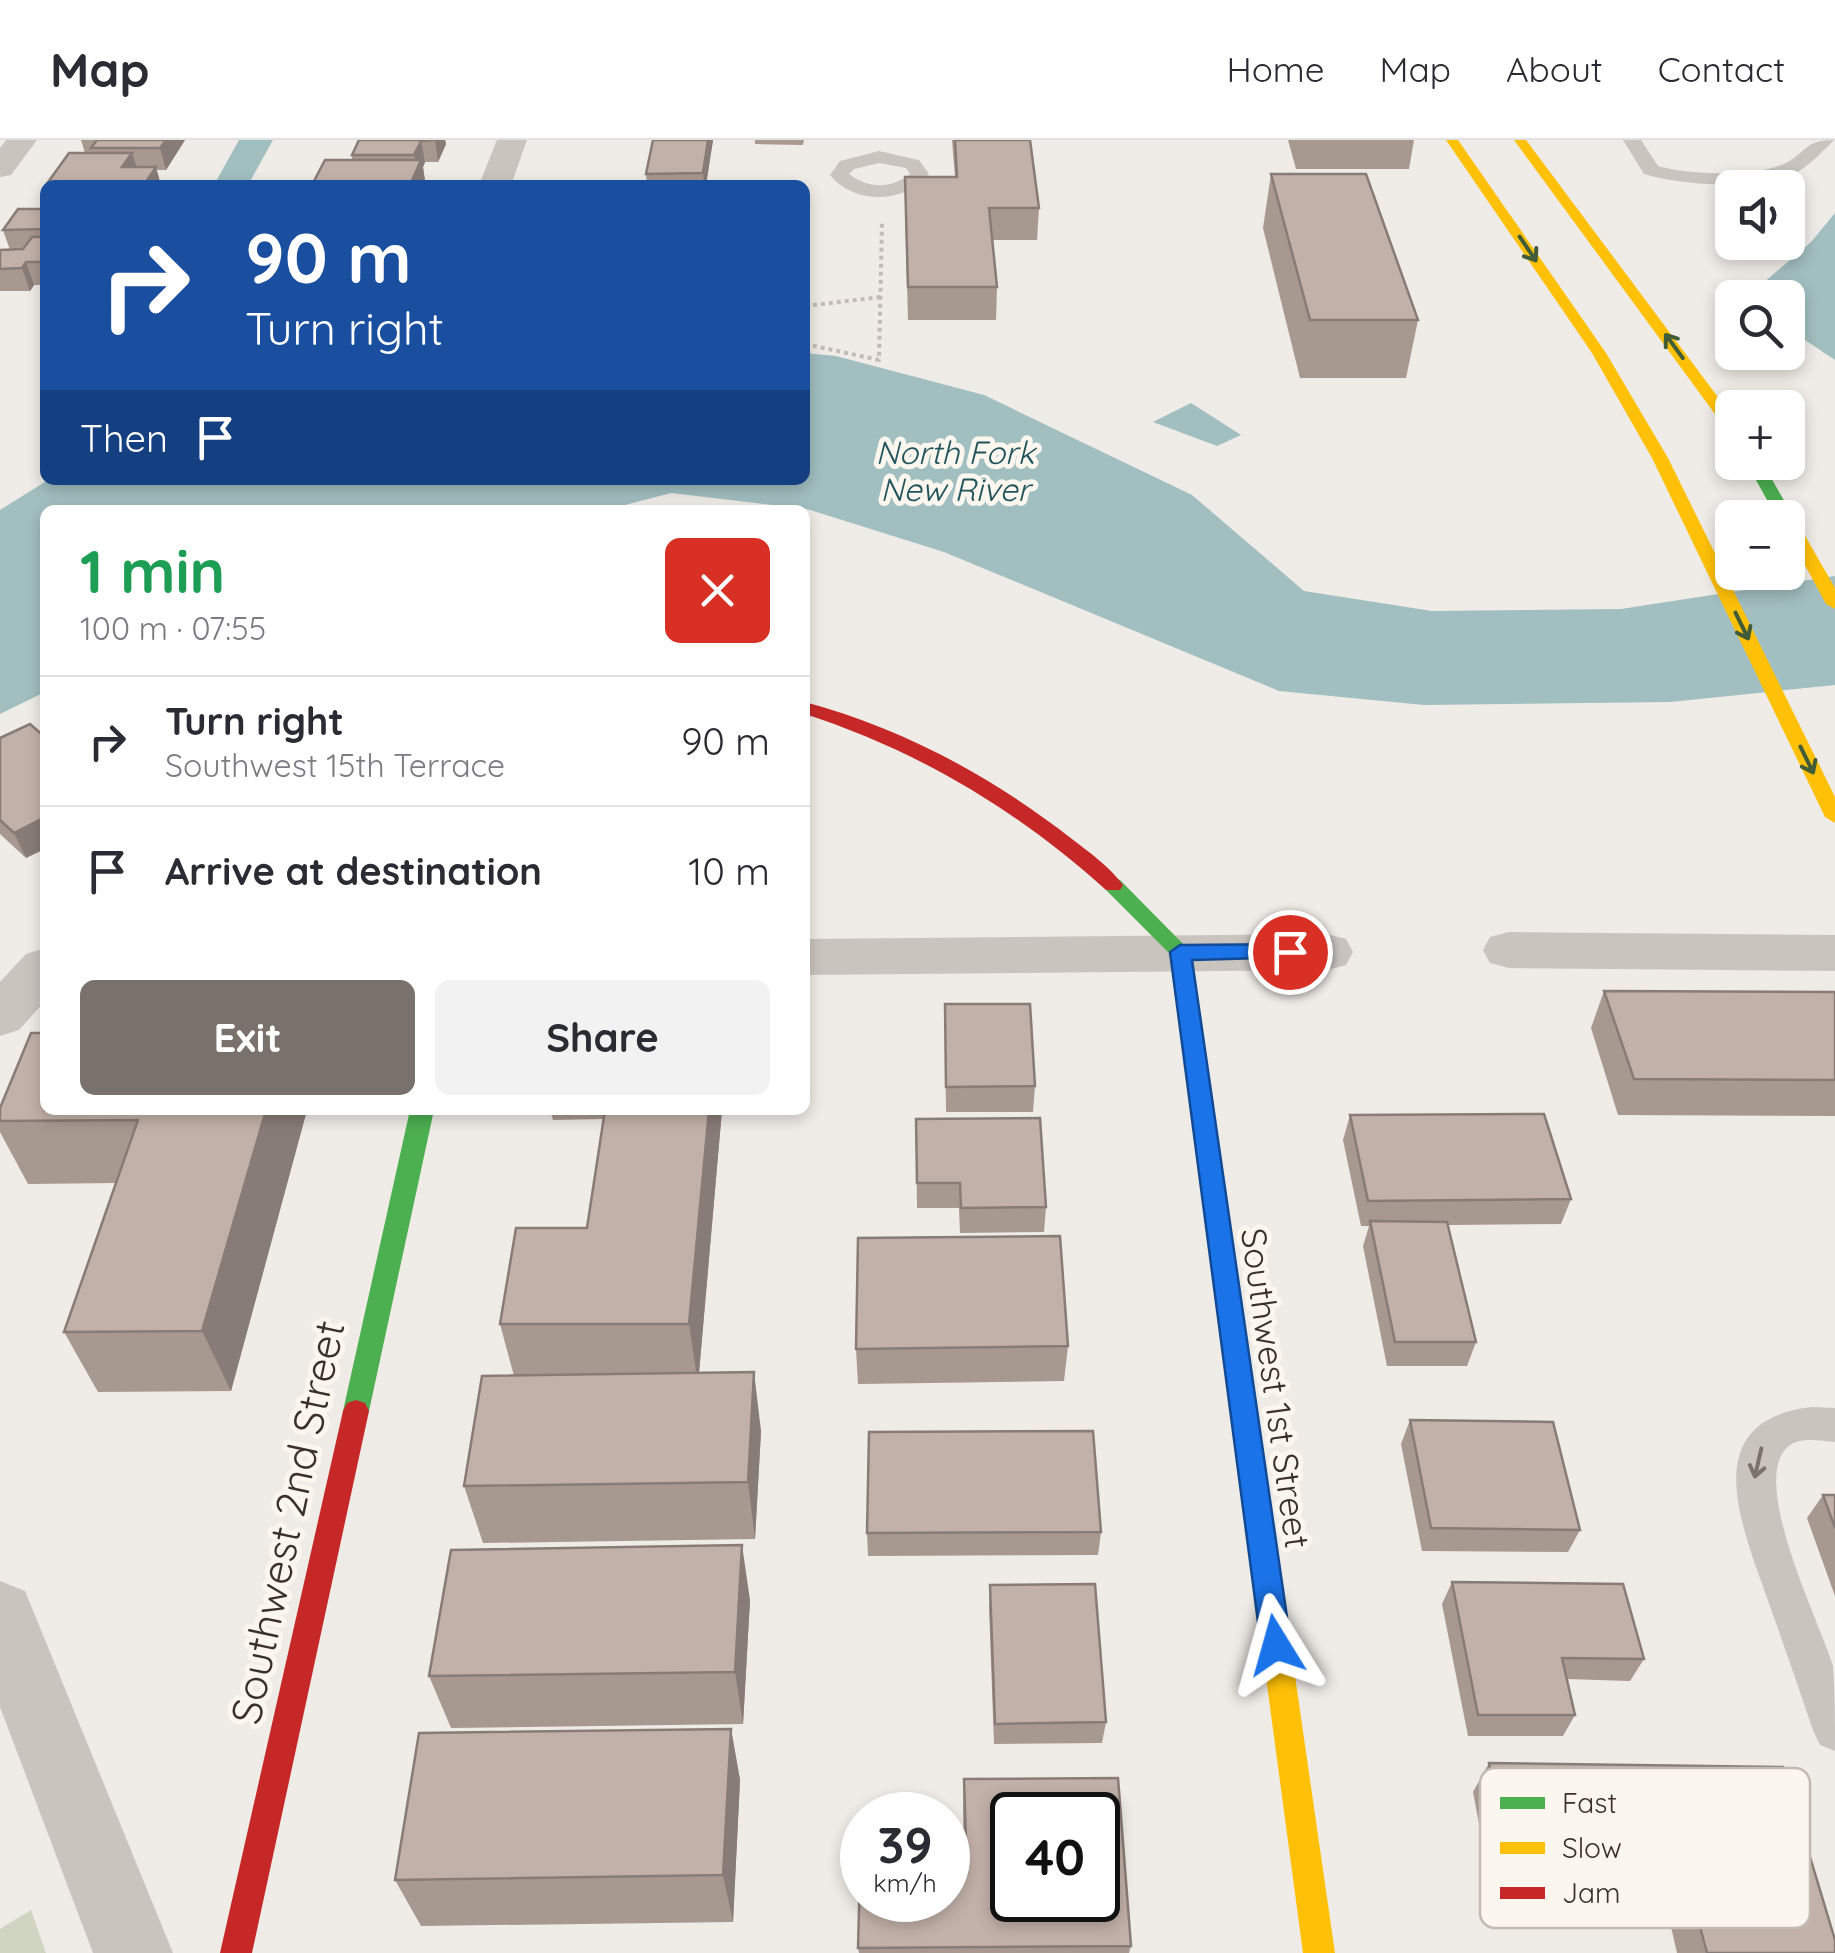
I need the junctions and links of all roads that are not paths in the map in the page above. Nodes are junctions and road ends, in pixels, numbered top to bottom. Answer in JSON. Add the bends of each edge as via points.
{"nodes":[{"id":1,"x":22,"y":140,"type":"edge"},
{"id":2,"x":512,"y":140,"type":"edge"},
{"id":3,"x":1452,"y":140,"type":"edge"},
{"id":4,"x":1520,"y":140,"type":"edge"},
{"id":5,"x":1632,"y":140,"type":"edge"},
{"id":6,"x":1825,"y":140,"type":"edge"},
{"id":7,"x":0,"y":168,"type":"edge"},
{"id":8,"x":496,"y":180,"type":"edge"},
{"id":9,"x":1499,"y":206,"type":"junction"},
{"id":10,"x":1530,"y":213,"type":"dead end"},
{"id":11,"x":1555,"y":223,"type":"dead end"},
{"id":12,"x":1598,"y":284,"type":"dead end"},
{"id":13,"x":1715,"y":402,"type":"edge"},
{"id":14,"x":1684,"y":404,"type":"dead end"},
{"id":15,"x":1715,"y":418,"type":"edge"},
{"id":16,"x":1805,"y":551,"type":"edge"},
{"id":17,"x":1835,"y":604,"type":"edge"},
{"id":18,"x":810,"y":709,"type":"edge"},
{"id":19,"x":1835,"y":816,"type":"edge"},
{"id":20,"x":1509,"y":950,"type":"dead end"},
{"id":21,"x":1180,"y":952,"type":"junction"},
{"id":22,"x":1327,"y":952,"type":"dead end"},
{"id":23,"x":1835,"y":953,"type":"edge"},
{"id":24,"x":810,"y":957,"type":"edge"},
{"id":25,"x":40,"y":972,"type":"edge"},
{"id":26,"x":0,"y":1016,"type":"edge"},
{"id":27,"x":421,"y":1115,"type":"edge"},
{"id":28,"x":1835,"y":1425,"type":"edge"},
{"id":29,"x":0,"y":1614,"type":"edge"},
{"id":30,"x":1835,"y":1730,"type":"edge"},
{"id":31,"x":132,"y":1953,"type":"edge"},
{"id":32,"x":236,"y":1953,"type":"edge"},
{"id":33,"x":1318,"y":1953,"type":"edge"}],
"edges":[{"from":1,"to":7,"type":"street"},
{"from":2,"to":8,"type":"street"},
{"from":3,"to":9,"type":"main road"},
{"from":13,"to":4,"type":"main road","one_way":true},
{"from":5,"to":6,"type":"lane","via":[[1650,170],[1696,175],[1791,168]]},
{"from":9,"to":10,"type":"main road"},
{"from":9,"to":19,"type":"main road","one_way":true,"via":[[1660,458]]},
{"from":11,"to":12,"type":"main road"},
{"from":14,"to":15,"type":"main road"},
{"from":16,"to":17,"type":"main road"},
{"from":18,"to":21,"type":"main road","via":[[957,770],[1069,845]]},
{"from":20,"to":23,"type":"street"},
{"from":21,"to":22,"type":"street"},
{"from":21,"to":24,"type":"street"},
{"from":21,"to":33,"type":"main road","name":"Southwest 1st Street"},
{"from":25,"to":26,"type":"street"},
{"from":27,"to":32,"type":"main road","name":"Southwest 2nd Street"},
{"from":28,"to":30,"type":"lane","one_way":true,"via":[[1779,1432],[1762,1446],[1754,1481],[1756,1508]]},
{"from":29,"to":31,"type":"street"}]}
